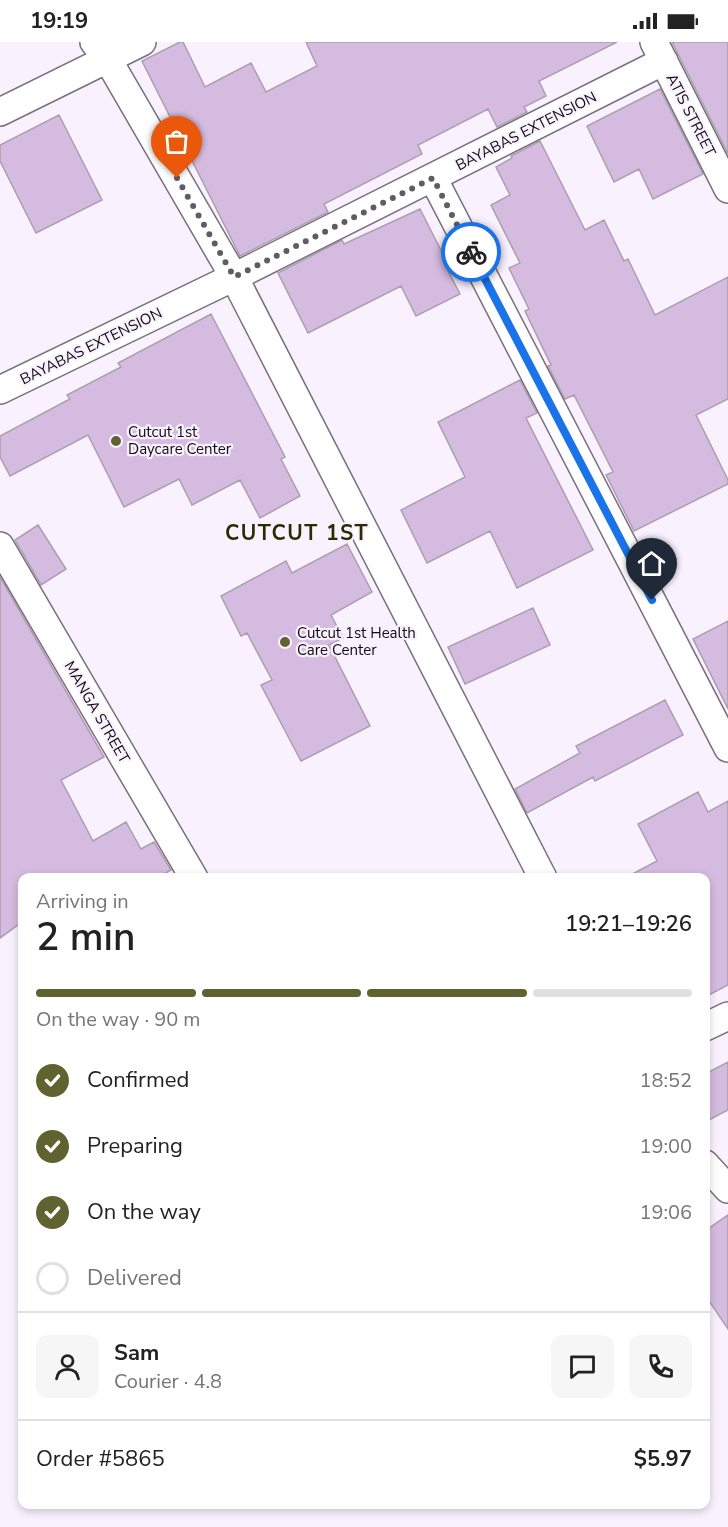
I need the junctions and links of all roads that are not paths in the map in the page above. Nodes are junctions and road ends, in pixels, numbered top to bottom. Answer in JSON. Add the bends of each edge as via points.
{"nodes":[{"id":1,"x":142,"y":42,"type":"edge"},
{"id":2,"x":103,"y":47,"type":"edge"},
{"id":3,"x":659,"y":52,"type":"edge"},
{"id":4,"x":0,"y":112,"type":"edge"},
{"id":5,"x":433,"y":178,"type":"junction"},
{"id":6,"x":728,"y":189,"type":"edge"},
{"id":7,"x":234,"y":277,"type":"junction"},
{"id":8,"x":0,"y":390,"type":"edge"},
{"id":9,"x":0,"y":546,"type":"edge"},
{"id":10,"x":728,"y":748,"type":"edge"},
{"id":11,"x":191,"y":873,"type":"edge"},
{"id":12,"x":540,"y":873,"type":"edge"},
{"id":13,"x":728,"y":1016,"type":"edge"},
{"id":14,"x":710,"y":1024,"type":"edge"},
{"id":15,"x":710,"y":1169,"type":"edge"},
{"id":16,"x":728,"y":1189,"type":"edge"}],
"edges":[{"from":1,"to":2,"type":"street"},
{"from":2,"to":4,"type":"street"},
{"from":2,"to":7,"type":"street"},
{"from":3,"to":5,"type":"street","name":"BAYABAS EXTENSION"},
{"from":3,"to":6,"type":"street","name":"ATIS STREET"},
{"from":5,"to":7,"type":"street","name":"BAYABAS EXTENSION"},
{"from":5,"to":10,"type":"street"},
{"from":7,"to":8,"type":"street","name":"BAYABAS EXTENSION"},
{"from":7,"to":12,"type":"street"},
{"from":9,"to":11,"type":"street","name":"MANGA STREET"},
{"from":13,"to":14,"type":"street"},
{"from":15,"to":16,"type":"street"}]}
